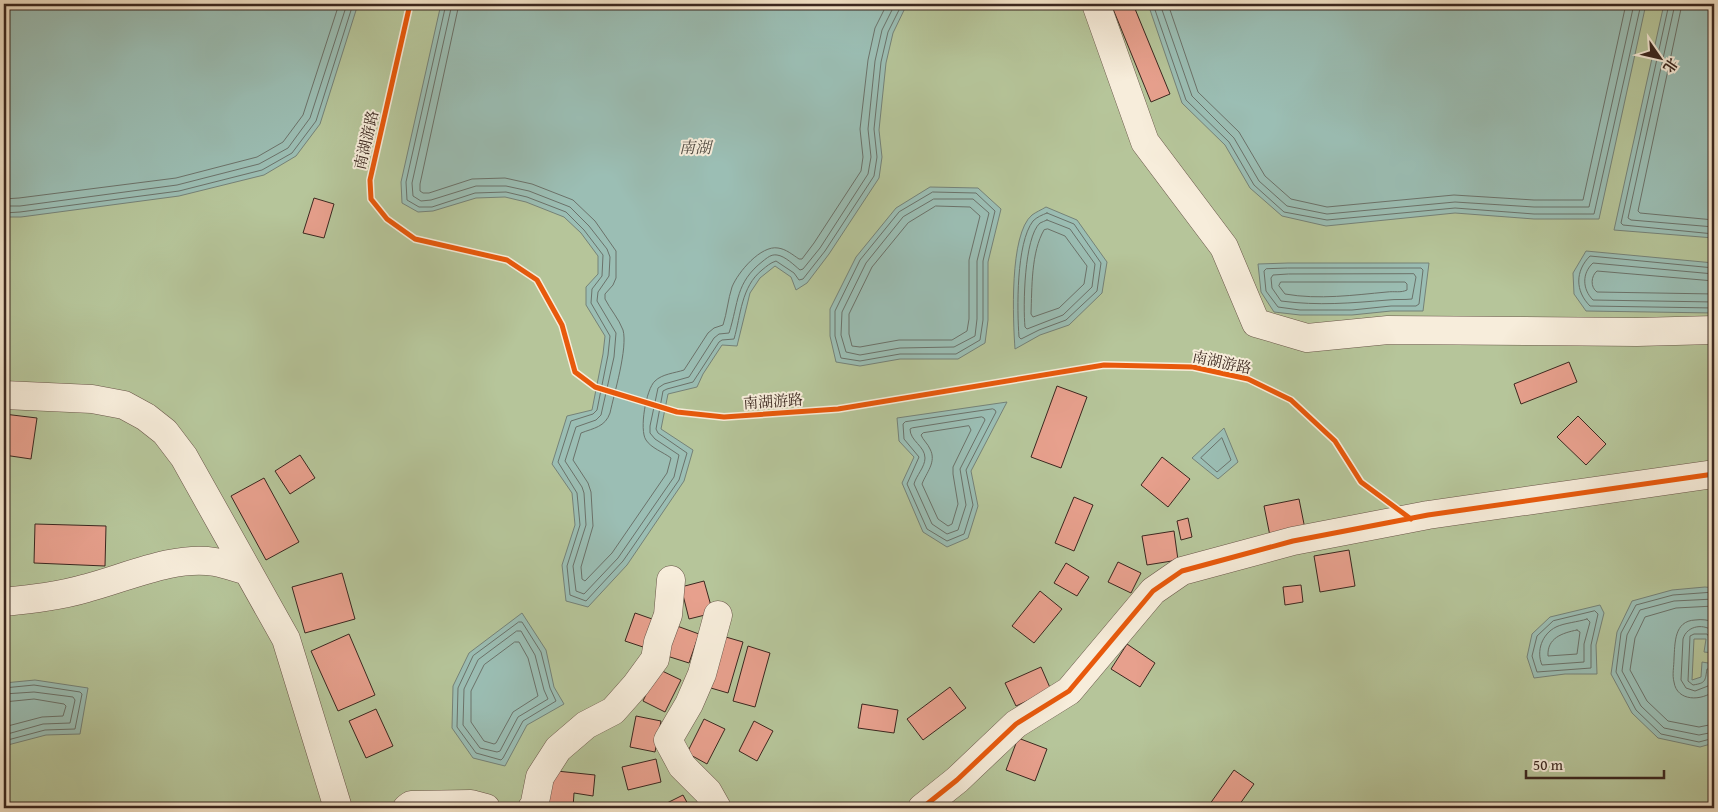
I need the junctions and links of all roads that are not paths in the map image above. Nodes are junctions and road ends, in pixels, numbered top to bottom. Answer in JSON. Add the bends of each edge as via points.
{"nodes":[{"id":1,"x":1096,"y":4,"type":"edge"},
{"id":2,"x":1714,"y":330,"type":"edge"},
{"id":3,"x":4,"y":395,"type":"edge"},
{"id":4,"x":1714,"y":474,"type":"edge"},
{"id":5,"x":248,"y":570,"type":"junction"},
{"id":6,"x":671,"y":580,"type":"dead end"},
{"id":7,"x":4,"y":602,"type":"edge"},
{"id":8,"x":718,"y":614,"type":"dead end"},
{"id":9,"x":338,"y":808,"type":"edge"},
{"id":10,"x":407,"y":808,"type":"edge"},
{"id":11,"x":486,"y":808,"type":"edge"},
{"id":12,"x":532,"y":808,"type":"edge"},
{"id":13,"x":718,"y":808,"type":"edge"},
{"id":14,"x":922,"y":808,"type":"edge"}],
"edges":[{"from":1,"to":2,"type":"street","via":[[1145,142],[1224,247],[1256,323],[1307,338],[1388,330]]},
{"from":3,"to":5,"type":"street","via":[[92,399],[124,405],[146,417],[165,432],[184,457]]},
{"from":4,"to":14,"type":"street","via":[[1428,515],[1294,541],[1182,571],[1153,591],[1069,691],[1016,724]]},
{"from":5,"to":7,"type":"street","via":[[214,562],[189,561],[153,568],[86,589]]},
{"from":5,"to":9,"type":"street","via":[[286,639]]},
{"from":6,"to":12,"type":"street","via":[[668,616],[655,659],[614,710],[586,725],[558,749],[540,777]]},
{"from":8,"to":13,"type":"street","via":[[702,674],[668,740],[682,766],[708,792]]},
{"from":10,"to":11,"type":"street","via":[[411,805],[471,804]]}]}
